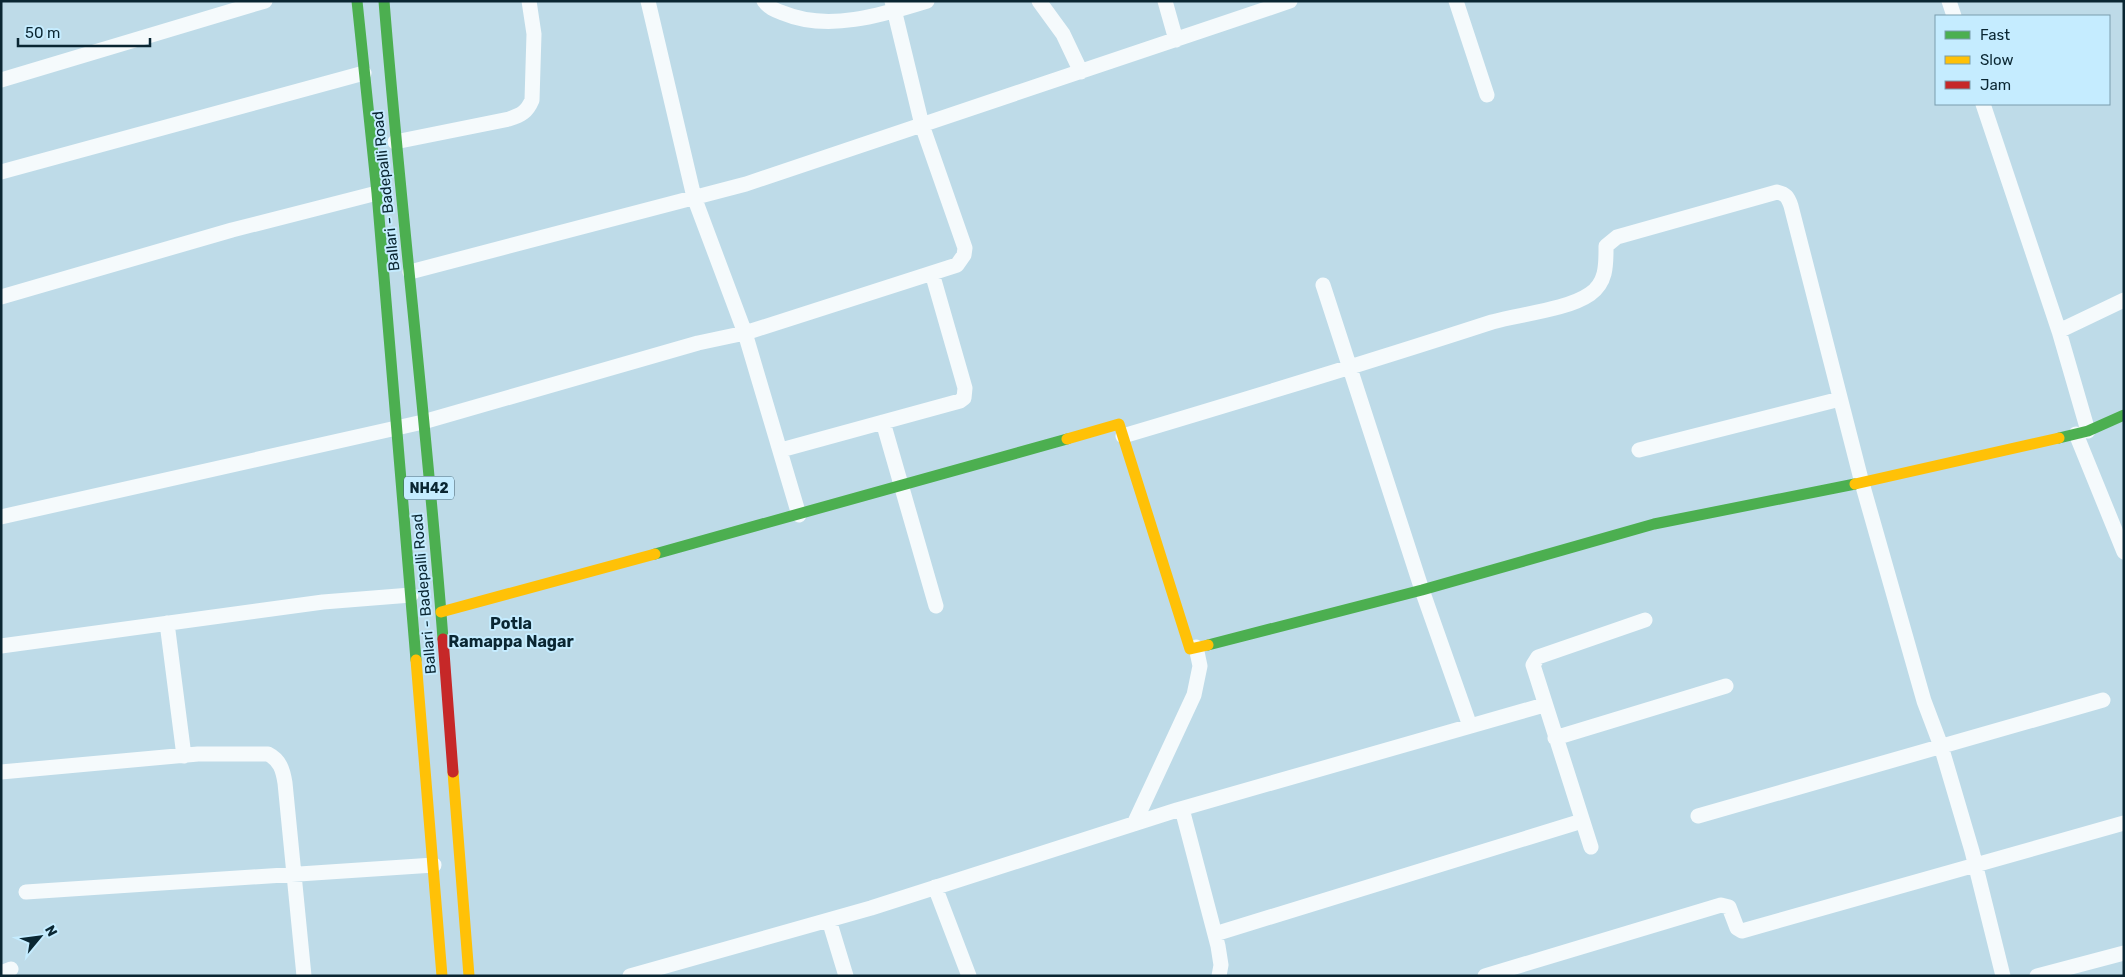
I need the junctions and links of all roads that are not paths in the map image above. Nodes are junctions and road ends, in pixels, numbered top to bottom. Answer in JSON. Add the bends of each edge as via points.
{"nodes":[{"id":1,"x":265,"y":1,"type":"edge"},
{"id":2,"x":357,"y":1,"type":"edge"},
{"id":3,"x":384,"y":1,"type":"edge"},
{"id":4,"x":529,"y":1,"type":"edge"},
{"id":5,"x":648,"y":1,"type":"edge"},
{"id":6,"x":764,"y":1,"type":"edge"},
{"id":7,"x":927,"y":1,"type":"edge"},
{"id":8,"x":1039,"y":1,"type":"edge"},
{"id":9,"x":1165,"y":1,"type":"edge"},
{"id":10,"x":1290,"y":1,"type":"edge"},
{"id":11,"x":1456,"y":1,"type":"edge"},
{"id":12,"x":1949,"y":1,"type":"edge"},
{"id":13,"x":893,"y":6,"type":"edge"},
{"id":14,"x":1954,"y":15,"type":"edge"},
{"id":15,"x":1176,"y":40,"type":"junction"},
{"id":16,"x":1081,"y":72,"type":"junction"},
{"id":17,"x":364,"y":73,"type":"junction"},
{"id":18,"x":1,"y":80,"type":"edge"},
{"id":19,"x":1487,"y":95,"type":"dead end"},
{"id":20,"x":1983,"y":105,"type":"edge"},
{"id":21,"x":922,"y":125,"type":"junction"},
{"id":22,"x":395,"y":142,"type":"junction"},
{"id":23,"x":1,"y":172,"type":"edge"},
{"id":24,"x":377,"y":193,"type":"junction"},
{"id":25,"x":694,"y":197,"type":"junction"},
{"id":26,"x":410,"y":272,"type":"junction"},
{"id":27,"x":932,"y":273,"type":"junction"},
{"id":28,"x":1323,"y":284,"type":"dead end"},
{"id":29,"x":1,"y":297,"type":"edge"},
{"id":30,"x":2124,"y":300,"type":"edge"},
{"id":31,"x":2060,"y":331,"type":"junction"},
{"id":32,"x":745,"y":333,"type":"junction"},
{"id":33,"x":1350,"y":368,"type":"junction"},
{"id":34,"x":1840,"y":399,"type":"junction"},
{"id":35,"x":2124,"y":415,"type":"edge"},
{"id":36,"x":422,"y":422,"type":"junction"},
{"id":37,"x":883,"y":422,"type":"junction"},
{"id":38,"x":396,"y":429,"type":"junction"},
{"id":39,"x":2082,"y":433,"type":"junction"},
{"id":40,"x":1123,"y":436,"type":"junction"},
{"id":41,"x":781,"y":450,"type":"junction"},
{"id":42,"x":1639,"y":450,"type":"dead end"},
{"id":43,"x":1862,"y":483,"type":"junction"},
{"id":44,"x":900,"y":487,"type":"junction"},
{"id":45,"x":799,"y":515,"type":"junction"},
{"id":46,"x":1,"y":517,"type":"edge"},
{"id":47,"x":2124,"y":552,"type":"edge"},
{"id":48,"x":1422,"y":590,"type":"junction"},
{"id":49,"x":411,"y":594,"type":"junction"},
{"id":50,"x":936,"y":606,"type":"dead end"},
{"id":51,"x":441,"y":612,"type":"junction"},
{"id":52,"x":1645,"y":620,"type":"dead end"},
{"id":53,"x":167,"y":623,"type":"junction"},
{"id":54,"x":1,"y":646,"type":"edge"},
{"id":55,"x":1196,"y":648,"type":"junction"},
{"id":56,"x":1726,"y":686,"type":"dead end"},
{"id":57,"x":2103,"y":700,"type":"dead end"},
{"id":58,"x":1544,"y":705,"type":"junction"},
{"id":59,"x":1470,"y":726,"type":"junction"},
{"id":60,"x":1555,"y":738,"type":"junction"},
{"id":61,"x":1941,"y":746,"type":"junction"},
{"id":62,"x":184,"y":756,"type":"junction"},
{"id":63,"x":1,"y":772,"type":"edge"},
{"id":64,"x":1182,"y":809,"type":"junction"},
{"id":65,"x":1698,"y":816,"type":"dead end"},
{"id":66,"x":1582,"y":821,"type":"junction"},
{"id":67,"x":2124,"y":823,"type":"edge"},
{"id":68,"x":1134,"y":824,"type":"junction"},
{"id":69,"x":1591,"y":847,"type":"dead end"},
{"id":70,"x":434,"y":865,"type":"junction"},
{"id":71,"x":1975,"y":866,"type":"junction"},
{"id":72,"x":294,"y":875,"type":"junction"},
{"id":73,"x":934,"y":888,"type":"junction"},
{"id":74,"x":26,"y":892,"type":"dead end"},
{"id":75,"x":829,"y":920,"type":"junction"},
{"id":76,"x":1215,"y":934,"type":"junction"},
{"id":77,"x":2124,"y":953,"type":"edge"},
{"id":78,"x":304,"y":976,"type":"edge"},
{"id":79,"x":442,"y":976,"type":"edge"},
{"id":80,"x":469,"y":976,"type":"edge"},
{"id":81,"x":630,"y":976,"type":"edge"},
{"id":82,"x":846,"y":976,"type":"edge"},
{"id":83,"x":969,"y":976,"type":"edge"},
{"id":84,"x":1219,"y":976,"type":"edge"},
{"id":85,"x":1485,"y":976,"type":"edge"},
{"id":86,"x":2003,"y":976,"type":"edge"},
{"id":87,"x":2036,"y":976,"type":"edge"}],
"edges":[{"from":1,"to":18,"type":"street"},
{"from":2,"to":17,"type":"main road","name":"Ballari - Badepalli Road","number":"NH42"},
{"from":3,"to":22,"type":"main road","name":"Ballari - Badepalli Road","number":"NH42"},
{"from":4,"to":22,"type":"street","via":[[534,34],[529,108],[509,119]]},
{"from":5,"to":25,"type":"street"},
{"from":6,"to":13,"type":"street","via":[[768,7],[786,15],[820,22]]},
{"from":7,"to":13,"type":"street"},
{"from":8,"to":16,"type":"street","via":[[1064,34]]},
{"from":9,"to":15,"type":"street"},
{"from":10,"to":15,"type":"street"},
{"from":11,"to":19,"type":"street"},
{"from":12,"to":14,"type":"street"},
{"from":13,"to":21,"type":"street"},
{"from":15,"to":16,"type":"street"},
{"from":16,"to":21,"type":"street"},
{"from":17,"to":23,"type":"street"},
{"from":17,"to":24,"type":"main road","name":"Ballari - Badepalli Road","number":"NH42"},
{"from":20,"to":31,"type":"street"},
{"from":21,"to":25,"type":"street","via":[[746,184]]},
{"from":21,"to":27,"type":"street","via":[[965,248],[957,265]]},
{"from":22,"to":26,"type":"main road","name":"Ballari - Badepalli Road","number":"NH42"},
{"from":24,"to":29,"type":"street","via":[[232,230]]},
{"from":24,"to":38,"type":"main road","name":"Ballari - Badepalli Road","number":"NH42"},
{"from":25,"to":26,"type":"street"},
{"from":25,"to":32,"type":"street"},
{"from":26,"to":36,"type":"main road","name":"Ballari - Badepalli Road","number":"NH42"},
{"from":27,"to":32,"type":"street"},
{"from":27,"to":37,"type":"street","via":[[966,393],[960,401]]},
{"from":28,"to":33,"type":"street"},
{"from":30,"to":31,"type":"street"},
{"from":31,"to":39,"type":"street"},
{"from":32,"to":36,"type":"street","via":[[698,343]]},
{"from":32,"to":41,"type":"street"},
{"from":33,"to":34,"type":"street","via":[[1496,321],[1576,301],[1598,286],[1605,274],[1606,246],[1617,237],[1777,192],[1788,197],[1791,206]]},
{"from":33,"to":40,"type":"street"},
{"from":33,"to":48,"type":"street"},
{"from":34,"to":42,"type":"street"},
{"from":34,"to":43,"type":"street"},
{"from":35,"to":39,"type":"main road"},
{"from":36,"to":38,"type":"street"},
{"from":36,"to":51,"type":"main road","name":"Ballari - Badepalli Road","number":"NH42"},
{"from":37,"to":41,"type":"street"},
{"from":37,"to":44,"type":"street"},
{"from":38,"to":46,"type":"street"},
{"from":38,"to":49,"type":"main road","name":"Ballari - Badepalli Road","number":"NH42"},
{"from":39,"to":43,"type":"main road"},
{"from":39,"to":47,"type":"street"},
{"from":40,"to":44,"type":"main road","via":[[1120,424]]},
{"from":40,"to":55,"type":"main road","via":[[1190,649]]},
{"from":41,"to":45,"type":"street"},
{"from":43,"to":48,"type":"main road","via":[[1654,524]]},
{"from":43,"to":61,"type":"street","via":[[1924,702]]},
{"from":44,"to":45,"type":"main road"},
{"from":44,"to":50,"type":"street"},
{"from":45,"to":51,"type":"main road"},
{"from":48,"to":55,"type":"main road"},
{"from":48,"to":59,"type":"street"},
{"from":49,"to":53,"type":"street"},
{"from":49,"to":70,"type":"main road","name":"Ballari - Badepalli Road","number":"NH42"},
{"from":51,"to":80,"type":"main road","name":"Ballari - Badepalli Road","number":"NH42"},
{"from":52,"to":58,"type":"street","via":[[1538,658],[1533,668]]},
{"from":53,"to":54,"type":"street"},
{"from":53,"to":62,"type":"street"},
{"from":55,"to":68,"type":"street","via":[[1200,666],[1194,695]]},
{"from":56,"to":60,"type":"street"},
{"from":57,"to":61,"type":"street"},
{"from":58,"to":59,"type":"street"},
{"from":58,"to":60,"type":"street"},
{"from":59,"to":64,"type":"street"},
{"from":60,"to":66,"type":"street"},
{"from":61,"to":65,"type":"street"},
{"from":61,"to":71,"type":"street"},
{"from":62,"to":63,"type":"street"},
{"from":62,"to":72,"type":"street","via":[[268,754],[277,761],[284,776]]},
{"from":64,"to":68,"type":"street"},
{"from":64,"to":76,"type":"street"},
{"from":66,"to":69,"type":"street"},
{"from":66,"to":76,"type":"street"},
{"from":67,"to":71,"type":"street"},
{"from":68,"to":73,"type":"street"},
{"from":70,"to":72,"type":"street"},
{"from":70,"to":79,"type":"main road","name":"Ballari - Badepalli Road","number":"NH42"},
{"from":71,"to":85,"type":"street","via":[[1742,932],[1737,928],[1730,907],[1721,904]]},
{"from":71,"to":86,"type":"street"},
{"from":72,"to":74,"type":"street"},
{"from":72,"to":78,"type":"street"},
{"from":73,"to":75,"type":"street"},
{"from":73,"to":83,"type":"street"},
{"from":75,"to":81,"type":"street"},
{"from":75,"to":82,"type":"street"},
{"from":76,"to":84,"type":"street","via":[[1221,965]]},
{"from":77,"to":87,"type":"street"}]}
